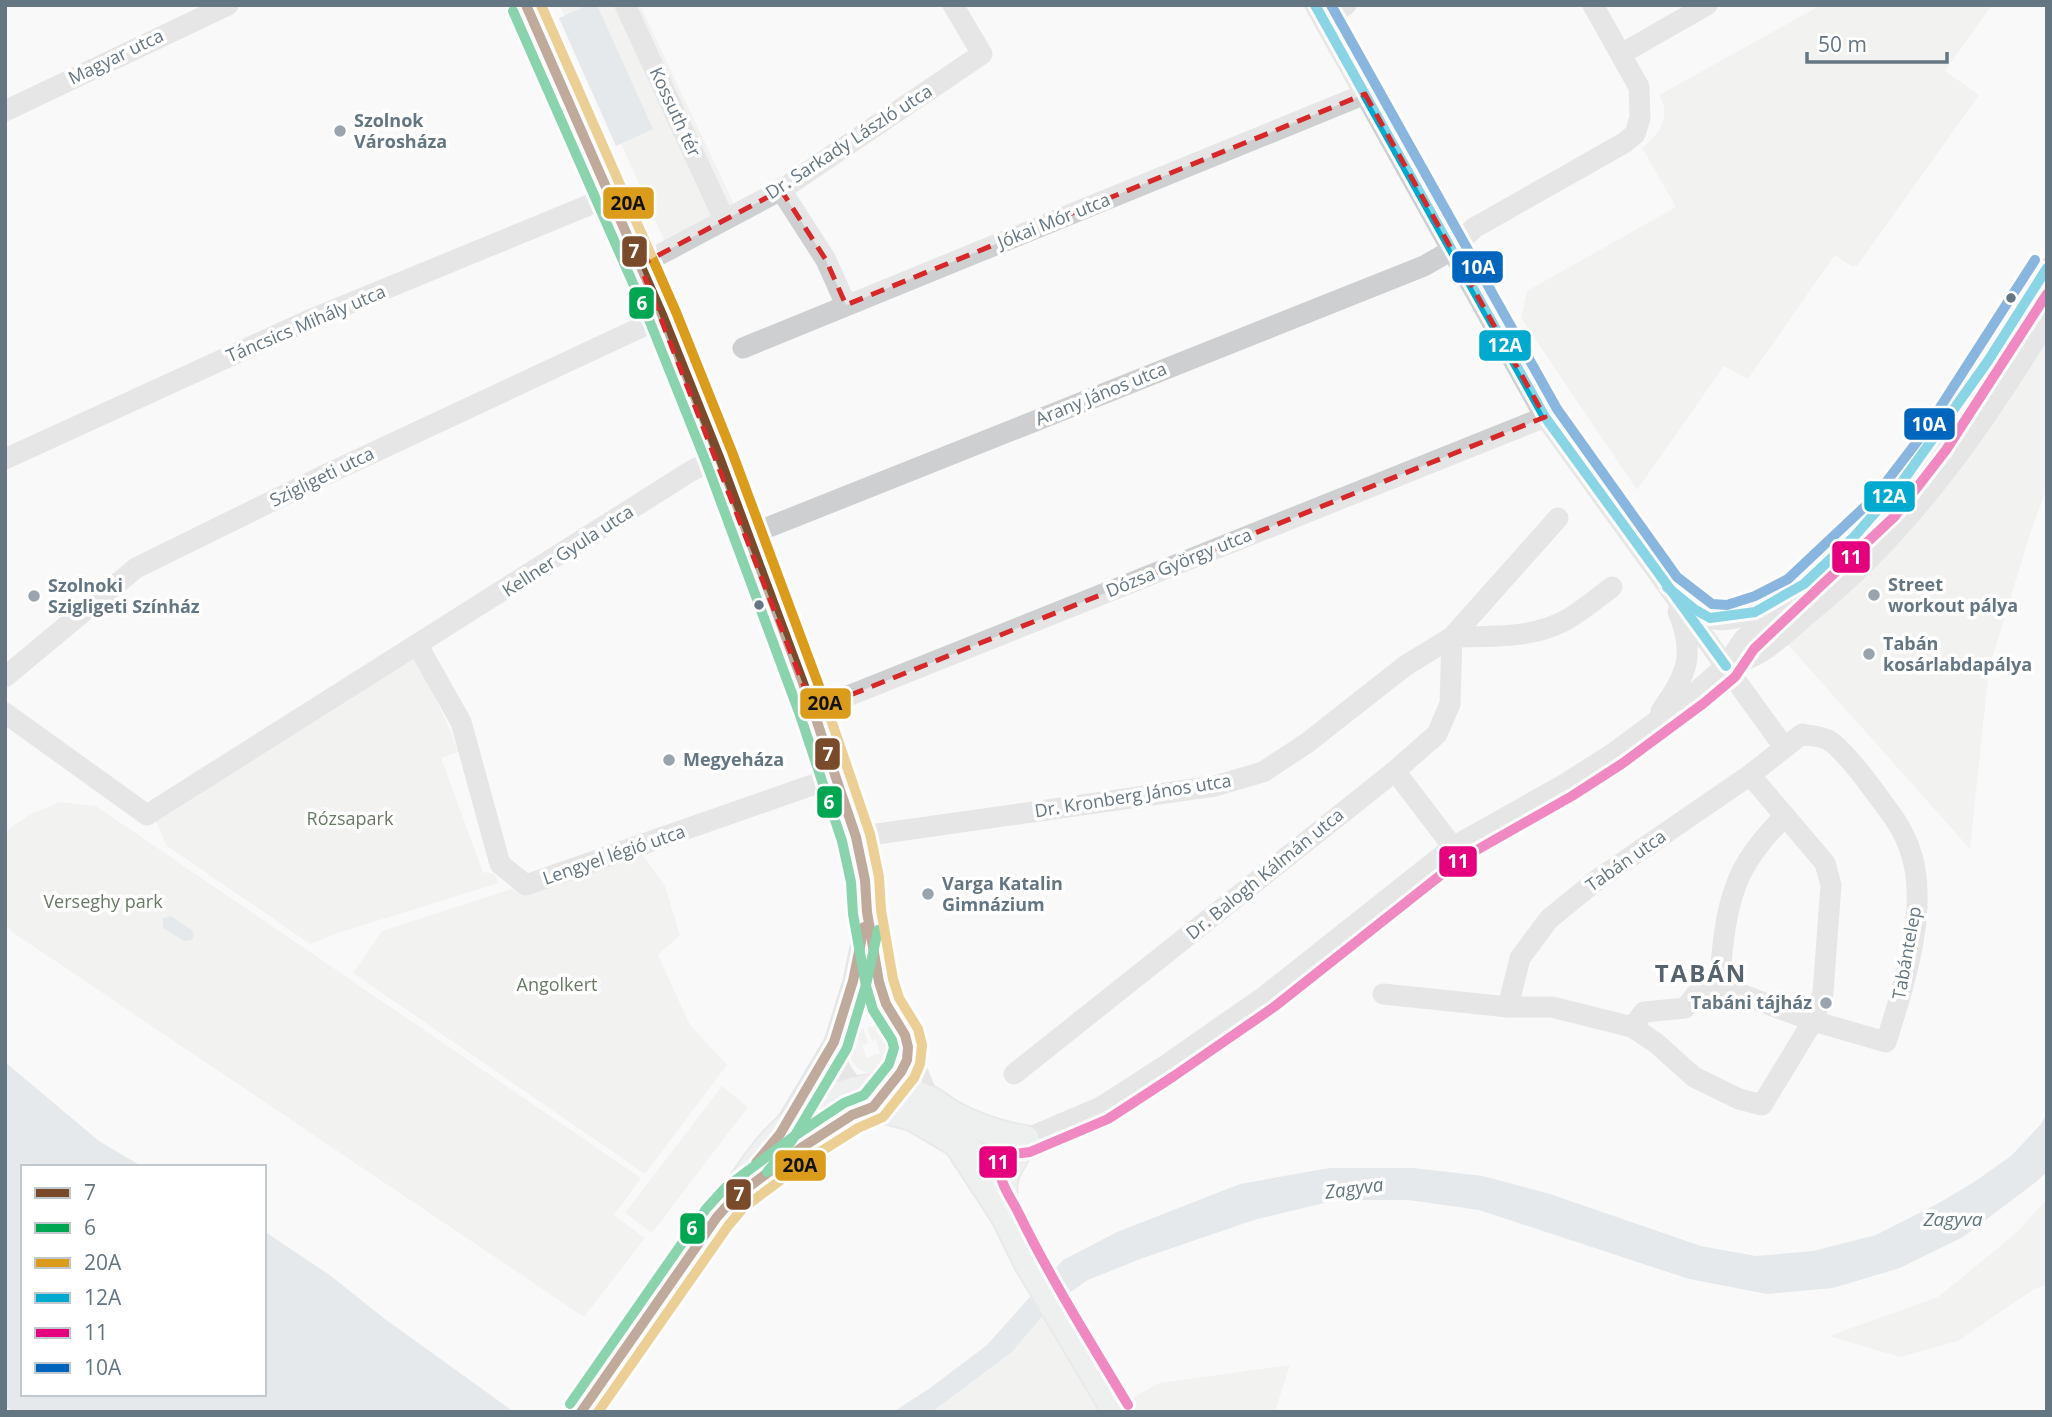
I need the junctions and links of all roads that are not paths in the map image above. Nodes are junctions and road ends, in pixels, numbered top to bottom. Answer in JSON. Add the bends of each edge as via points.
{"nodes":[{"id":1,"x":228,"y":5,"type":"edge"},
{"id":2,"x":625,"y":5,"type":"edge"},
{"id":3,"x":953,"y":5,"type":"edge"},
{"id":4,"x":1346,"y":5,"type":"edge"},
{"id":5,"x":1593,"y":5,"type":"edge"},
{"id":6,"x":1707,"y":5,"type":"edge"},
{"id":7,"x":1319,"y":12,"type":"edge"},
{"id":8,"x":530,"y":15,"type":"edge"},
{"id":9,"x":1621,"y":54,"type":"junction"},
{"id":10,"x":1365,"y":94,"type":"junction"},
{"id":11,"x":5,"y":111,"type":"edge"},
{"id":12,"x":781,"y":190,"type":"junction"},
{"id":13,"x":611,"y":196,"type":"junction"},
{"id":14,"x":724,"y":219,"type":"junction"},
{"id":15,"x":1451,"y":250,"type":"junction"},
{"id":16,"x":640,"y":265,"type":"junction"},
{"id":17,"x":2047,"y":268,"type":"edge"},
{"id":18,"x":846,"y":305,"type":"junction"},
{"id":19,"x":663,"y":317,"type":"junction"},
{"id":20,"x":2047,"y":321,"type":"edge"},
{"id":21,"x":743,"y":348,"type":"dead end"},
{"id":22,"x":1545,"y":417,"type":"junction"},
{"id":23,"x":719,"y":457,"type":"junction"},
{"id":24,"x":5,"y":459,"type":"edge"},
{"id":25,"x":1558,"y":519,"type":"dead end"},
{"id":26,"x":748,"y":535,"type":"junction"},
{"id":27,"x":1612,"y":587,"type":"dead end"},
{"id":28,"x":1667,"y":587,"type":"junction"},
{"id":29,"x":1796,"y":590,"type":"junction"},
{"id":30,"x":1452,"y":637,"type":"junction"},
{"id":31,"x":418,"y":646,"type":"junction"},
{"id":32,"x":1726,"y":666,"type":"junction"},
{"id":33,"x":5,"y":677,"type":"edge"},
{"id":34,"x":813,"y":710,"type":"junction"},
{"id":35,"x":5,"y":713,"type":"edge"},
{"id":36,"x":1653,"y":724,"type":"junction"},
{"id":37,"x":1784,"y":747,"type":"junction"},
{"id":38,"x":1395,"y":771,"type":"junction"},
{"id":39,"x":1750,"y":775,"type":"junction"},
{"id":40,"x":835,"y":777,"type":"junction"},
{"id":41,"x":1785,"y":816,"type":"junction"},
{"id":42,"x":856,"y":837,"type":"junction"},
{"id":43,"x":1453,"y":848,"type":"junction"},
{"id":44,"x":867,"y":912,"type":"junction"},
{"id":45,"x":1719,"y":986,"type":"junction"},
{"id":46,"x":1383,"y":994,"type":"dead end"},
{"id":47,"x":1508,"y":1006,"type":"junction"},
{"id":48,"x":1813,"y":1021,"type":"junction"},
{"id":49,"x":1632,"y":1027,"type":"junction"},
{"id":50,"x":834,"y":1042,"type":"junction"},
{"id":51,"x":908,"y":1047,"type":"junction"},
{"id":52,"x":1014,"y":1074,"type":"dead end"},
{"id":53,"x":873,"y":1094,"type":"junction"},
{"id":54,"x":929,"y":1099,"type":"junction"},
{"id":55,"x":780,"y":1134,"type":"junction"},
{"id":56,"x":1026,"y":1139,"type":"junction"},
{"id":57,"x":971,"y":1150,"type":"junction"},
{"id":58,"x":734,"y":1198,"type":"junction"},
{"id":59,"x":1005,"y":1217,"type":"junction"},
{"id":60,"x":1115,"y":1410,"type":"edge"},
{"id":61,"x":580,"y":1412,"type":"edge"}],
"edges":[{"from":1,"to":11,"type":"street","name":"Magyar utca"},
{"from":2,"to":14,"type":"street","name":"Kossuth tér"},
{"from":3,"to":12,"type":"street","name":"Dr. Sarkady László utca","via":[[982,54]]},
{"from":4,"to":7,"type":"street"},
{"from":5,"to":9,"type":"street"},
{"from":6,"to":9,"type":"street"},
{"from":7,"to":10,"type":"street"},
{"from":8,"to":13,"type":"street"},
{"from":9,"to":15,"type":"street","name":"Arany János utca","via":[[1639,87],[1640,118],[1635,134],[1474,228]]},
{"from":10,"to":15,"type":"street"},
{"from":10,"to":18,"type":"street","name":"Jókai Mór utca"},
{"from":12,"to":14,"type":"street","name":"Dr. Sarkady László utca"},
{"from":12,"to":18,"type":"street","via":[[826,260]]},
{"from":13,"to":16,"type":"street"},
{"from":13,"to":24,"type":"street","name":"Táncsics Mihály utca","via":[[307,321]]},
{"from":14,"to":16,"type":"street","name":"Dr. Sarkady László utca"},
{"from":15,"to":22,"type":"street"},
{"from":15,"to":26,"type":"street","name":"Arany János utca","via":[[1424,266]]},
{"from":16,"to":19,"type":"street"},
{"from":17,"to":29,"type":"street","via":[[1974,384],[1884,507]]},
{"from":18,"to":21,"type":"street","name":"Jókai Mór utca"},
{"from":19,"to":23,"type":"street"},
{"from":19,"to":33,"type":"street","name":"Szigligeti utca","via":[[136,568]]},
{"from":20,"to":32,"type":"street","via":[[1956,459],[1871,559],[1781,637],[1756,655]]},
{"from":22,"to":28,"type":"street"},
{"from":22,"to":34,"type":"street","name":"Dózsa György utca"},
{"from":23,"to":26,"type":"street"},
{"from":23,"to":31,"type":"street","name":"Kellner Gyula utca"},
{"from":25,"to":30,"type":"street","name":"Dr. Kronberg János utca"},
{"from":26,"to":34,"type":"street"},
{"from":27,"to":30,"type":"street","via":[[1546,629]]},
{"from":28,"to":29,"type":"street","via":[[1707,618],[1729,620]]},
{"from":28,"to":32,"type":"street"},
{"from":28,"to":36,"type":"street","via":[[1684,628],[1689,658]]},
{"from":29,"to":32,"type":"street","via":[[1743,640]]},
{"from":30,"to":38,"type":"street","name":"Dr. Balogh Kálmán utca","via":[[1450,704],[1437,734]]},
{"from":30,"to":42,"type":"street","name":"Dr. Kronberg János utca","via":[[1405,666],[1263,772],[1216,786]]},
{"from":31,"to":35,"type":"street","via":[[147,815]]},
{"from":31,"to":40,"type":"street","name":"Lengyel légió utca","via":[[461,722],[499,864],[526,885]]},
{"from":32,"to":36,"type":"street"},
{"from":32,"to":37,"type":"street"},
{"from":34,"to":40,"type":"street"},
{"from":36,"to":43,"type":"street","via":[[1565,784]]},
{"from":37,"to":39,"type":"street","name":"Tabán utca"},
{"from":37,"to":48,"type":"street","name":"Tabántelep","via":[[1802,734],[1830,740],[1897,822],[1910,849],[1917,881],[1913,938],[1886,1042]]},
{"from":38,"to":43,"type":"street"},
{"from":38,"to":52,"type":"street","name":"Dr. Balogh Kálmán utca"},
{"from":39,"to":41,"type":"street"},
{"from":39,"to":47,"type":"street","name":"Tabán utca","via":[[1597,880],[1549,919],[1520,958]]},
{"from":40,"to":42,"type":"street"},
{"from":41,"to":45,"type":"street","via":[[1765,836],[1734,888]]},
{"from":41,"to":48,"type":"street","via":[[1825,863],[1831,885],[1823,993]]},
{"from":42,"to":44,"type":"street"},
{"from":43,"to":56,"type":"street","via":[[1265,996],[1166,1065],[1101,1107]]},
{"from":44,"to":50,"type":"street"},
{"from":44,"to":51,"type":"street","via":[[879,982]]},
{"from":45,"to":48,"type":"street","name":"Tabántelep"},
{"from":45,"to":49,"type":"street","via":[[1702,987],[1685,1008],[1644,1012]]},
{"from":46,"to":47,"type":"street"},
{"from":47,"to":49,"type":"street","via":[[1552,1007]]},
{"from":48,"to":49,"type":"street","via":[[1762,1105],[1694,1077]]},
{"from":50,"to":53,"type":"street","via":[[837,1066]]},
{"from":50,"to":55,"type":"street"},
{"from":51,"to":53,"type":"street","via":[[901,1072]]},
{"from":51,"to":54,"type":"street"},
{"from":53,"to":54,"type":"main road"},
{"from":53,"to":55,"type":"main road","via":[[826,1100]]},
{"from":53,"to":57,"type":"main road"},
{"from":53,"to":58,"type":"main road","via":[[852,1115]]},
{"from":54,"to":56,"type":"main road","via":[[981,1129]]},
{"from":54,"to":57,"type":"main road"},
{"from":55,"to":58,"type":"main road"},
{"from":56,"to":57,"type":"street","via":[[999,1156]]},
{"from":56,"to":59,"type":"main road","via":[[1005,1173]]},
{"from":57,"to":59,"type":"main road"},
{"from":58,"to":61,"type":"main road"},
{"from":59,"to":60,"type":"main road"}]}
